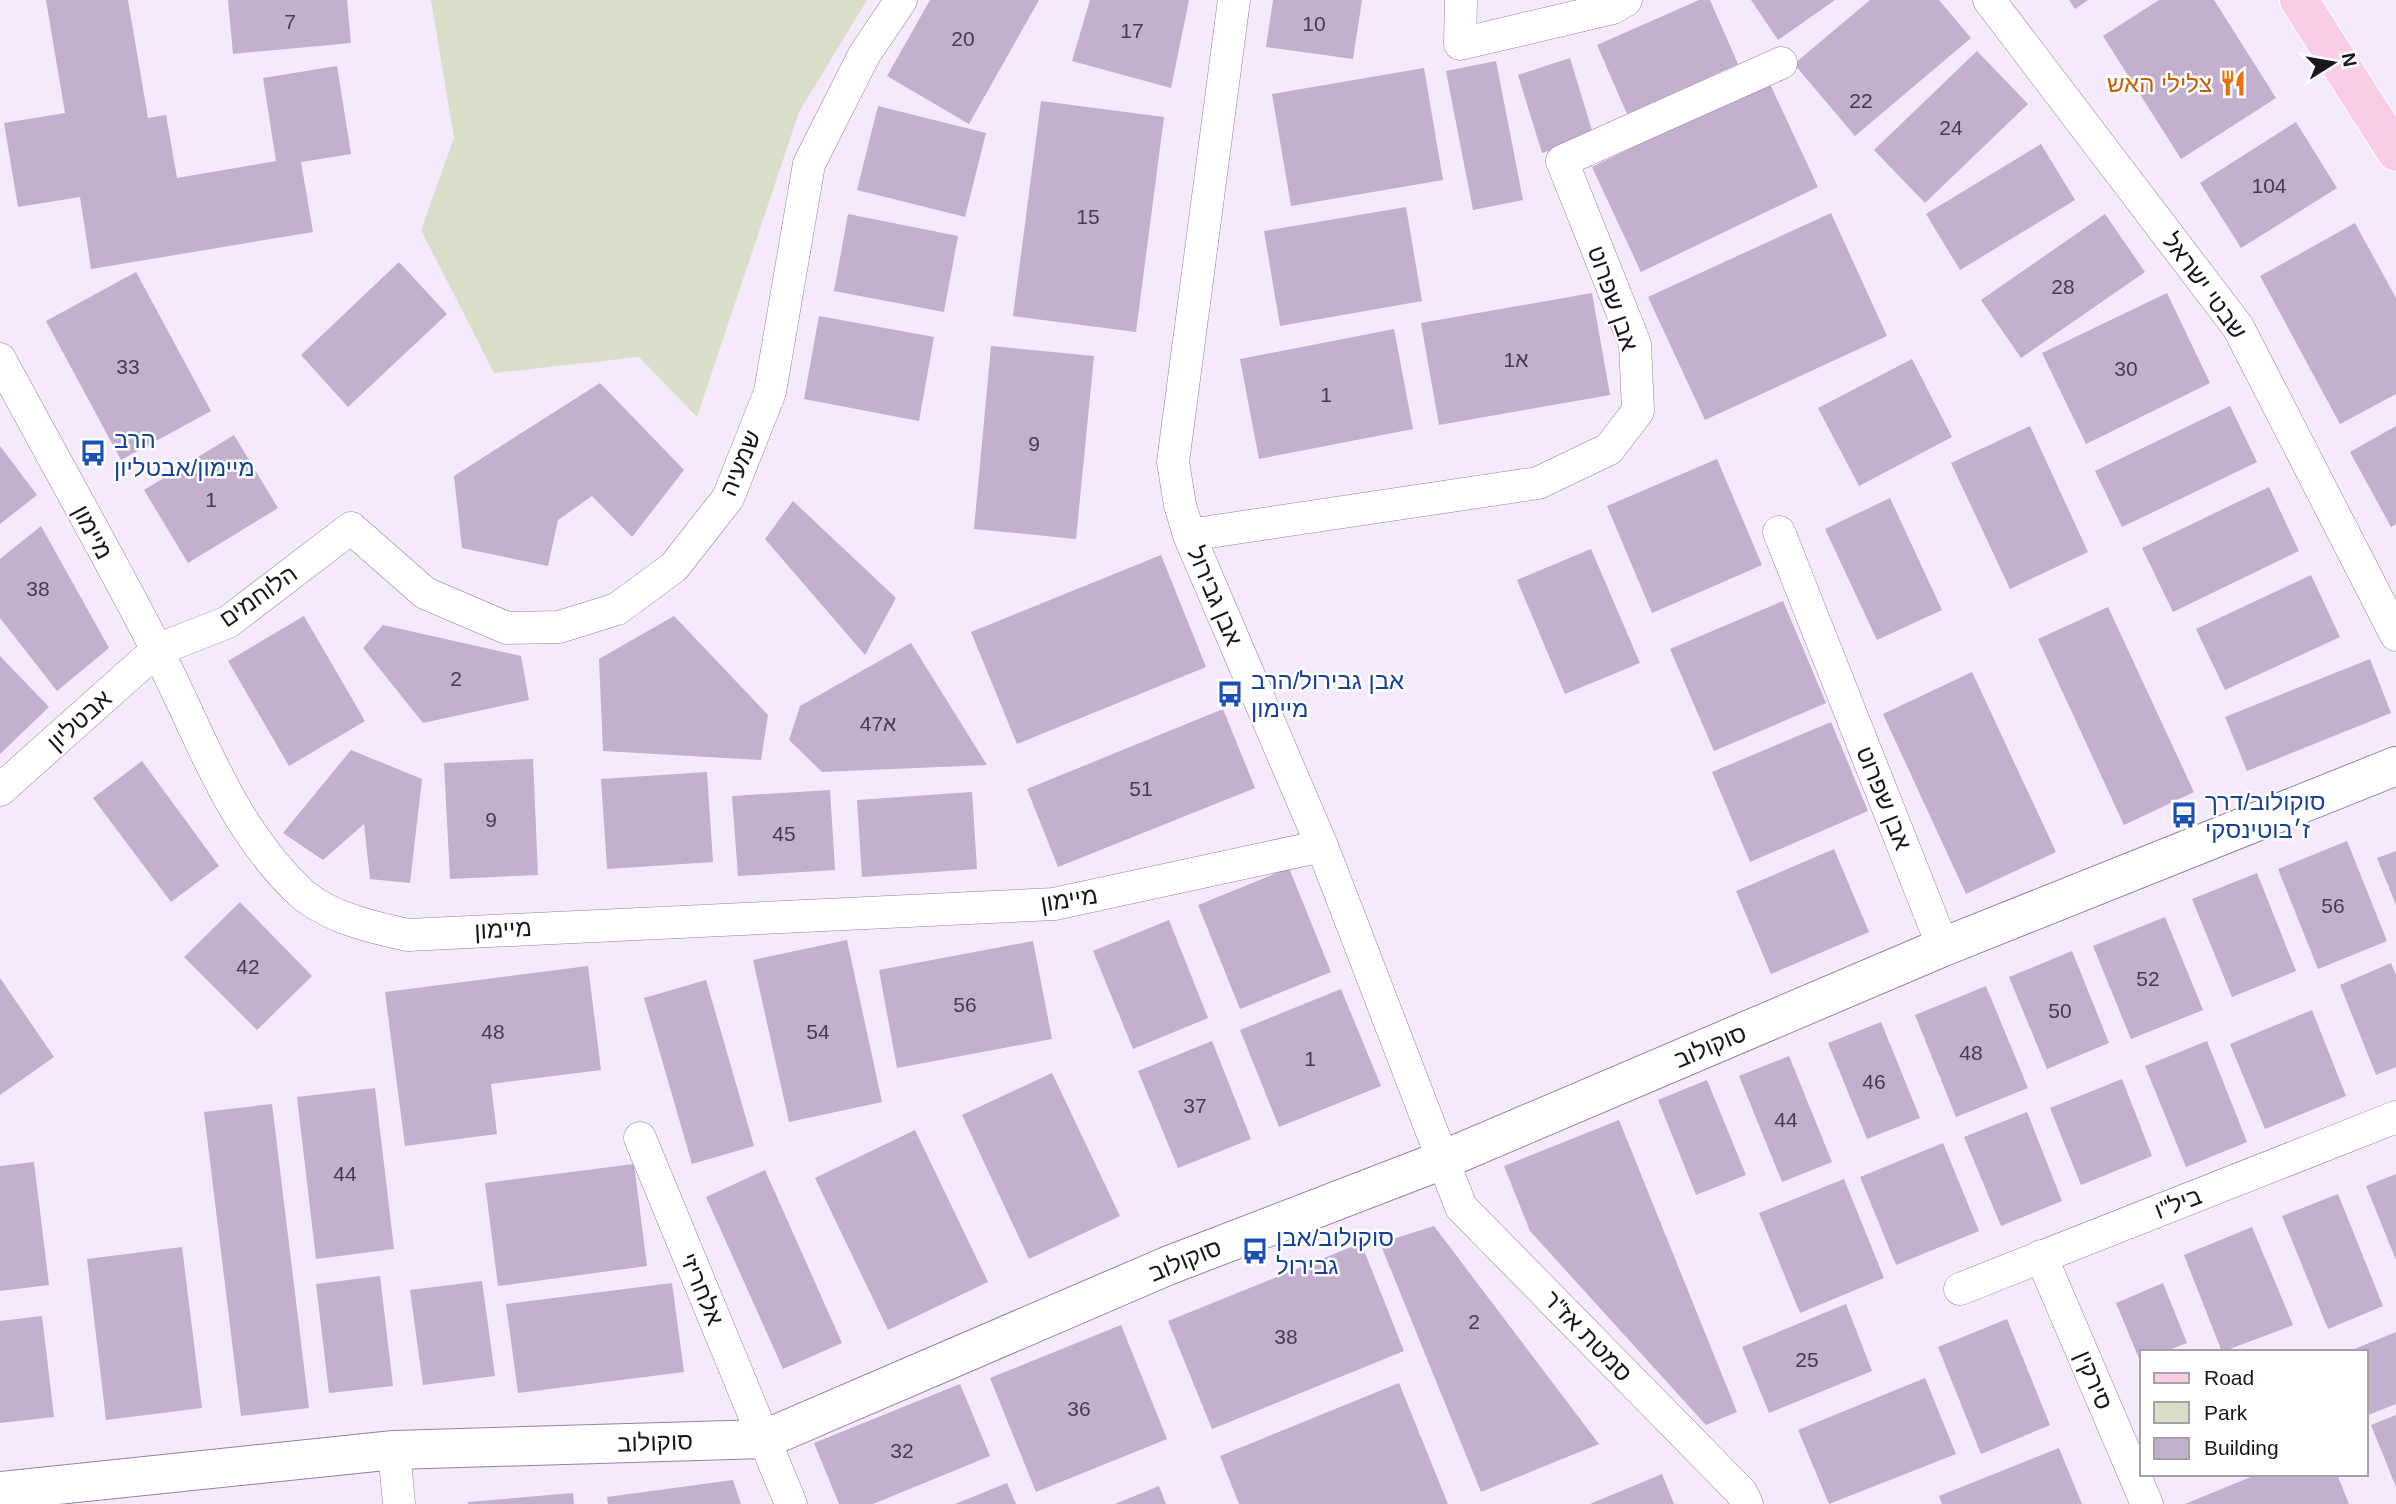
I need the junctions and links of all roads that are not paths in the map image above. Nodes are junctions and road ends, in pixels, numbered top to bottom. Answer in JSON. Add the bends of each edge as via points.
{"nodes":[{"id":1,"x":901,"y":0,"type":"edge"},
{"id":2,"x":1234,"y":0,"type":"edge"},
{"id":3,"x":1461,"y":0,"type":"edge"},
{"id":4,"x":1626,"y":0,"type":"edge"},
{"id":5,"x":1989,"y":0,"type":"edge"},
{"id":6,"x":2299,"y":0,"type":"edge"},
{"id":7,"x":1781,"y":63,"type":"dead end"},
{"id":8,"x":2396,"y":152,"type":"edge"},
{"id":9,"x":0,"y":359,"type":"edge"},
{"id":10,"x":351,"y":527,"type":"joint"},
{"id":11,"x":1779,"y":532,"type":"dead end"},
{"id":12,"x":1189,"y":535,"type":"junction"},
{"id":13,"x":2396,"y":635,"type":"edge"},
{"id":14,"x":157,"y":650,"type":"junction"},
{"id":15,"x":2396,"y":766,"type":"edge"},
{"id":16,"x":0,"y":790,"type":"edge"},
{"id":17,"x":1322,"y":846,"type":"junction"},
{"id":18,"x":1943,"y":947,"type":"junction"},
{"id":19,"x":2396,"y":1117,"type":"edge"},
{"id":20,"x":640,"y":1138,"type":"dead end"},
{"id":21,"x":1445,"y":1159,"type":"junction"},
{"id":22,"x":2041,"y":1256,"type":"junction"},
{"id":23,"x":1960,"y":1289,"type":"dead end"},
{"id":24,"x":765,"y":1439,"type":"junction"},
{"id":25,"x":394,"y":1450,"type":"junction"},
{"id":26,"x":0,"y":1491,"type":"edge"},
{"id":27,"x":400,"y":1504,"type":"edge"},
{"id":28,"x":791,"y":1504,"type":"edge"},
{"id":29,"x":1747,"y":1504,"type":"edge"},
{"id":30,"x":2147,"y":1504,"type":"edge"}],
"edges":[{"from":1,"to":10,"type":"street","name":"שמעיה","via":[[864,55],[809,164],[770,392],[728,498],[674,568],[617,609],[559,627],[507,628],[425,593]]},
{"from":2,"to":12,"type":"street","name":"אבן גבירול","via":[[1174,462]]},
{"from":3,"to":4,"type":"street","via":[[1460,44],[1614,8]]},
{"from":5,"to":13,"type":"street","name":"שבטי ישראל","via":[[2238,327]]},
{"from":6,"to":8,"type":"main road"},
{"from":7,"to":12,"type":"street","name":"אבן שפרוט","via":[[1562,161],[1634,344],[1638,411],[1609,449],[1538,483]]},
{"from":9,"to":14,"type":"street","name":"מיימון"},
{"from":10,"to":14,"type":"street","name":"הלוחמים","via":[[228,622]]},
{"from":11,"to":18,"type":"street","name":"אבן שפרוט"},
{"from":12,"to":17,"type":"street","name":"אבן גבירול"},
{"from":14,"to":16,"type":"street","name":"אבטליון"},
{"from":14,"to":17,"type":"street","name":"מיימון","via":[[216,775],[256,844],[304,895],[360,925],[408,935],[1054,904]]},
{"from":15,"to":18,"type":"street","name":"סוקולוב"},
{"from":17,"to":21,"type":"street","name":"אבן גבירול"},
{"from":18,"to":21,"type":"street","name":"סוקולוב"},
{"from":19,"to":22,"type":"street","name":"ביל\"ו"},
{"from":20,"to":24,"type":"street","name":"אלחריזי"},
{"from":21,"to":24,"type":"street","name":"סוקולוב","via":[[1167,1266]]},
{"from":21,"to":29,"type":"street","name":"סמטת אז\"ר","via":[[1461,1206],[1741,1492]]},
{"from":22,"to":23,"type":"street","name":"ביל\"ו"},
{"from":22,"to":30,"type":"street","name":"סירקין"},
{"from":24,"to":25,"type":"street","name":"סוקולוב"},
{"from":24,"to":28,"type":"street","name":"אלחריזי"},
{"from":25,"to":26,"type":"street","name":"סוקולוב"},
{"from":25,"to":27,"type":"street"}]}
